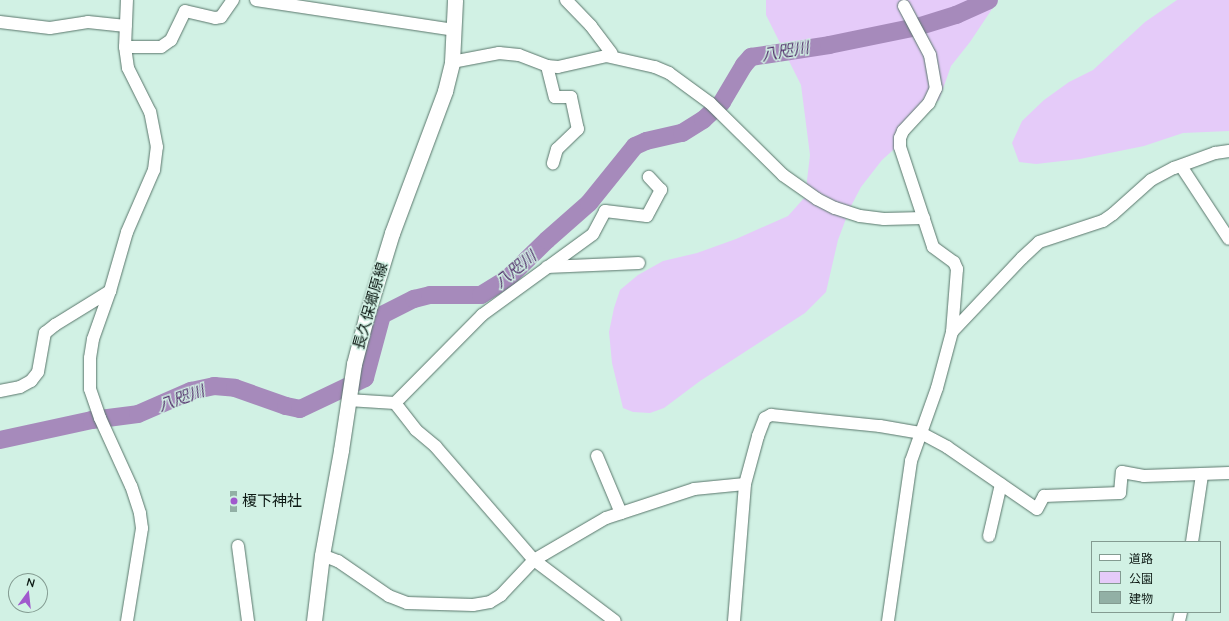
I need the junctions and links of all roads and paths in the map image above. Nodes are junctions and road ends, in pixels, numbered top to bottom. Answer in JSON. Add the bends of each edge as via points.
{"nodes":[{"id":1,"x":127,"y":0,"type":"edge"},
{"id":2,"x":233,"y":0,"type":"edge"},
{"id":3,"x":256,"y":0,"type":"edge"},
{"id":4,"x":455,"y":0,"type":"edge"},
{"id":5,"x":566,"y":0,"type":"edge"},
{"id":6,"x":904,"y":6,"type":"dead end"},
{"id":7,"x":0,"y":22,"type":"edge"},
{"id":8,"x":126,"y":26,"type":"junction"},
{"id":9,"x":454,"y":30,"type":"junction"},
{"id":10,"x":125,"y":47,"type":"junction"},
{"id":11,"x":611,"y":52,"type":"dead end"},
{"id":12,"x":452,"y":62,"type":"junction"},
{"id":13,"x":547,"y":66,"type":"junction"},
{"id":14,"x":1229,"y":151,"type":"edge"},
{"id":15,"x":553,"y":163,"type":"dead end"},
{"id":16,"x":1181,"y":166,"type":"junction"},
{"id":17,"x":649,"y":177,"type":"dead end"},
{"id":18,"x":924,"y":218,"type":"junction"},
{"id":19,"x":1229,"y":239,"type":"edge"},
{"id":20,"x":639,"y":264,"type":"dead end"},
{"id":21,"x":547,"y":267,"type":"junction"},
{"id":22,"x":110,"y":291,"type":"junction"},
{"id":23,"x":952,"y":332,"type":"junction"},
{"id":24,"x":0,"y":391,"type":"edge"},
{"id":25,"x":348,"y":400,"type":"junction"},
{"id":26,"x":395,"y":403,"type":"junction"},
{"id":27,"x":921,"y":433,"type":"junction"},
{"id":28,"x":597,"y":456,"type":"dead end"},
{"id":29,"x":1229,"y":473,"type":"edge"},
{"id":30,"x":1202,"y":474,"type":"junction"},
{"id":31,"x":745,"y":484,"type":"junction"},
{"id":32,"x":1001,"y":484,"type":"junction"},
{"id":33,"x":620,"y":513,"type":"junction"},
{"id":34,"x":989,"y":536,"type":"dead end"},
{"id":35,"x":1192,"y":541,"type":"edge"},
{"id":36,"x":238,"y":546,"type":"dead end"},
{"id":37,"x":322,"y":555,"type":"junction"},
{"id":38,"x":534,"y":560,"type":"junction"},
{"id":39,"x":127,"y":621,"type":"edge"},
{"id":40,"x":248,"y":621,"type":"edge"},
{"id":41,"x":314,"y":621,"type":"edge"},
{"id":42,"x":615,"y":621,"type":"edge"},
{"id":43,"x":734,"y":621,"type":"edge"},
{"id":44,"x":888,"y":621,"type":"edge"}],
"edges":[{"from":1,"to":8,"type":"street"},
{"from":2,"to":10,"type":"street","via":[[220,17],[185,11],[171,40],[161,47]]},
{"from":3,"to":9,"type":"street"},
{"from":4,"to":9,"type":"main road","name":"長久保郷原線"},
{"from":5,"to":11,"type":"street"},
{"from":6,"to":18,"type":"street","via":[[930,55],[936,88],[929,103],[903,131],[900,138],[900,147]]},
{"from":7,"to":8,"type":"street","via":[[50,28],[88,22]]},
{"from":8,"to":10,"type":"street"},
{"from":9,"to":12,"type":"main road","name":"長久保郷原線"},
{"from":10,"to":22,"type":"street","via":[[128,68],[150,112],[157,147],[154,170],[127,232]]},
{"from":12,"to":13,"type":"street","via":[[500,53],[519,55]]},
{"from":12,"to":25,"type":"main road","name":"長久保郷原線","via":[[445,91],[392,233],[366,318]]},
{"from":13,"to":15,"type":"street","via":[[555,97],[571,97],[578,129],[556,149]]},
{"from":13,"to":18,"type":"street","via":[[558,67],[606,56],[633,61],[669,73],[710,102],[783,174],[817,199],[834,208],[860,216],[884,219]]},
{"from":14,"to":16,"type":"street","via":[[1215,153]]},
{"from":16,"to":19,"type":"street"},
{"from":16,"to":23,"type":"street","via":[[1150,180],[1103,221],[1039,242]]},
{"from":17,"to":21,"type":"street","via":[[661,190],[647,216],[605,210],[593,234]]},
{"from":18,"to":23,"type":"street","via":[[933,247],[954,262],[957,269]]},
{"from":20,"to":21,"type":"street"},
{"from":21,"to":26,"type":"street","via":[[482,315]]},
{"from":22,"to":24,"type":"street","via":[[45,333],[38,372],[31,381],[20,387]]},
{"from":22,"to":39,"type":"street","via":[[93,339],[90,389],[140,513],[142,528]]},
{"from":23,"to":27,"type":"street","via":[[937,388]]},
{"from":25,"to":26,"type":"street"},
{"from":25,"to":37,"type":"main road","name":"長久保郷原線"},
{"from":26,"to":38,"type":"street","via":[[416,430],[436,447]]},
{"from":27,"to":31,"type":"street","via":[[880,426],[770,415],[765,418],[758,436]]},
{"from":27,"to":32,"type":"street","via":[[947,447]]},
{"from":27,"to":44,"type":"street","via":[[911,461]]},
{"from":28,"to":33,"type":"street"},
{"from":29,"to":30,"type":"street"},
{"from":30,"to":32,"type":"street","via":[[1144,476],[1122,472],[1120,493],[1044,496],[1037,509]]},
{"from":30,"to":35,"type":"street"},
{"from":31,"to":33,"type":"street","via":[[694,489]]},
{"from":31,"to":43,"type":"street"},
{"from":32,"to":34,"type":"street"},
{"from":33,"to":38,"type":"street","via":[[606,518]]},
{"from":36,"to":40,"type":"street"},
{"from":37,"to":38,"type":"street","via":[[338,561],[389,596],[407,603],[473,605],[490,602],[502,595]]},
{"from":37,"to":41,"type":"main road","name":"長久保郷原線"},
{"from":38,"to":42,"type":"street"}]}
